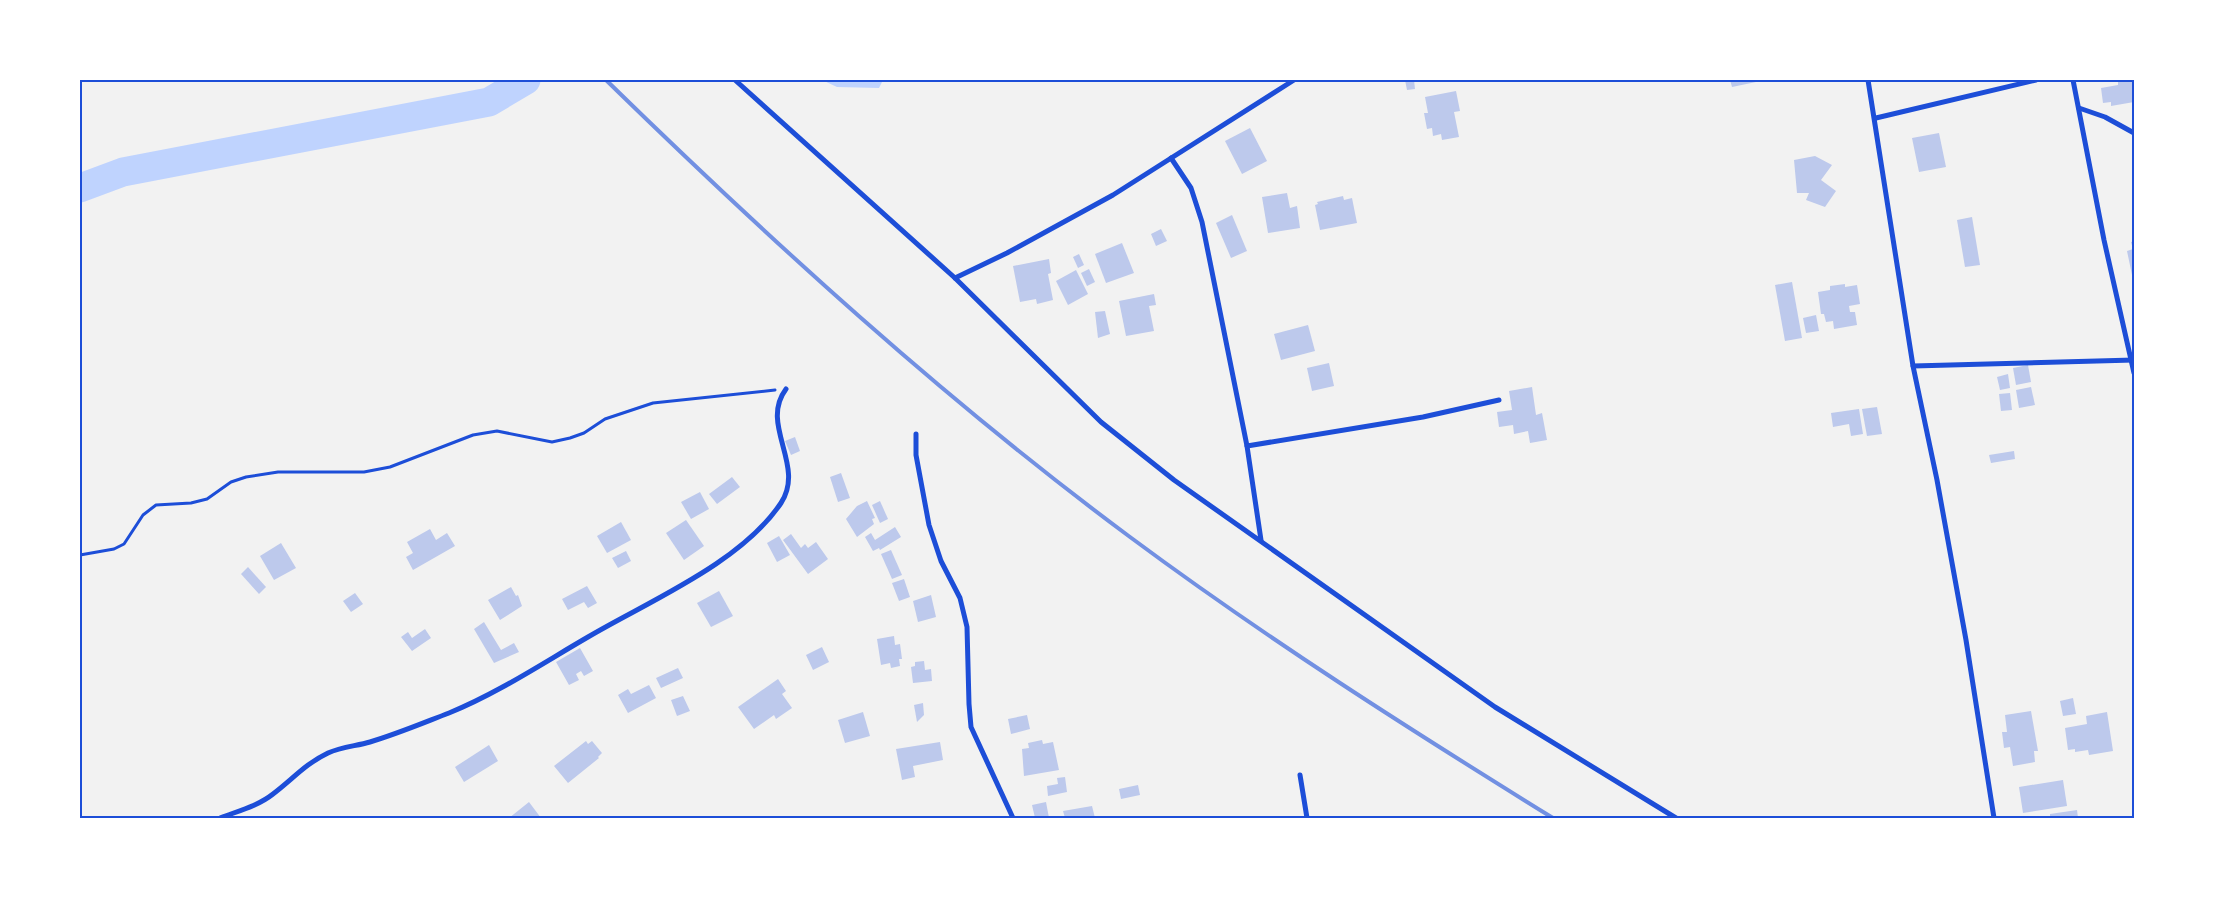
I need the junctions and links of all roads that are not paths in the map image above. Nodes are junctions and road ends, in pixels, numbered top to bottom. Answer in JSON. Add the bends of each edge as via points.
{"nodes":[{"id":1,"x":736,"y":80,"type":"edge"},
{"id":2,"x":1294,"y":80,"type":"edge"},
{"id":3,"x":1868,"y":80,"type":"edge"},
{"id":4,"x":2036,"y":80,"type":"edge"},
{"id":5,"x":2073,"y":80,"type":"edge"},
{"id":6,"x":2079,"y":108,"type":"junction"},
{"id":7,"x":1876,"y":118,"type":"junction"},
{"id":8,"x":2134,"y":133,"type":"edge"},
{"id":9,"x":1171,"y":158,"type":"junction"},
{"id":10,"x":955,"y":278,"type":"junction"},
{"id":11,"x":2133,"y":360,"type":"edge"},
{"id":12,"x":1913,"y":366,"type":"junction"},
{"id":13,"x":2134,"y":373,"type":"edge"},
{"id":14,"x":786,"y":390,"type":"road end"},
{"id":15,"x":1499,"y":400,"type":"dead end"},
{"id":16,"x":916,"y":434,"type":"dead end"},
{"id":17,"x":1247,"y":446,"type":"junction"},
{"id":18,"x":1261,"y":540,"type":"junction"},
{"id":19,"x":1300,"y":775,"type":"dead end"},
{"id":20,"x":220,"y":818,"type":"edge"},
{"id":21,"x":1013,"y":818,"type":"edge"},
{"id":22,"x":1307,"y":818,"type":"edge"},
{"id":23,"x":1676,"y":818,"type":"edge"},
{"id":24,"x":1994,"y":818,"type":"edge"}],
"edges":[{"from":1,"to":10,"type":"street"},
{"from":2,"to":9,"type":"street"},
{"from":3,"to":7,"type":"street"},
{"from":4,"to":7,"type":"street"},
{"from":5,"to":6,"type":"street"},
{"from":6,"to":8,"type":"street","via":[[2105,117]]},
{"from":6,"to":11,"type":"street","via":[[2104,240]]},
{"from":7,"to":12,"type":"street"},
{"from":9,"to":10,"type":"street","via":[[1112,196]]},
{"from":9,"to":17,"type":"street","via":[[1191,188],[1202,222]]},
{"from":10,"to":18,"type":"street","via":[[1101,422],[1174,480]]},
{"from":11,"to":12,"type":"street"},
{"from":11,"to":13,"type":"street"},
{"from":12,"to":24,"type":"street","via":[[1966,640]]},
{"from":14,"to":20,"type":"street","via":[[779,398],[776,412],[789,476],[788,490],[764,524],[744,542],[701,574],[484,696],[419,725],[309,762],[272,794]]},
{"from":15,"to":17,"type":"street","via":[[1423,417]]},
{"from":16,"to":21,"type":"street","via":[[916,455],[929,525],[941,561],[960,598],[967,626],[971,727]]},
{"from":17,"to":18,"type":"street"},
{"from":18,"to":23,"type":"street","via":[[1495,706]]},
{"from":19,"to":22,"type":"street"}]}
